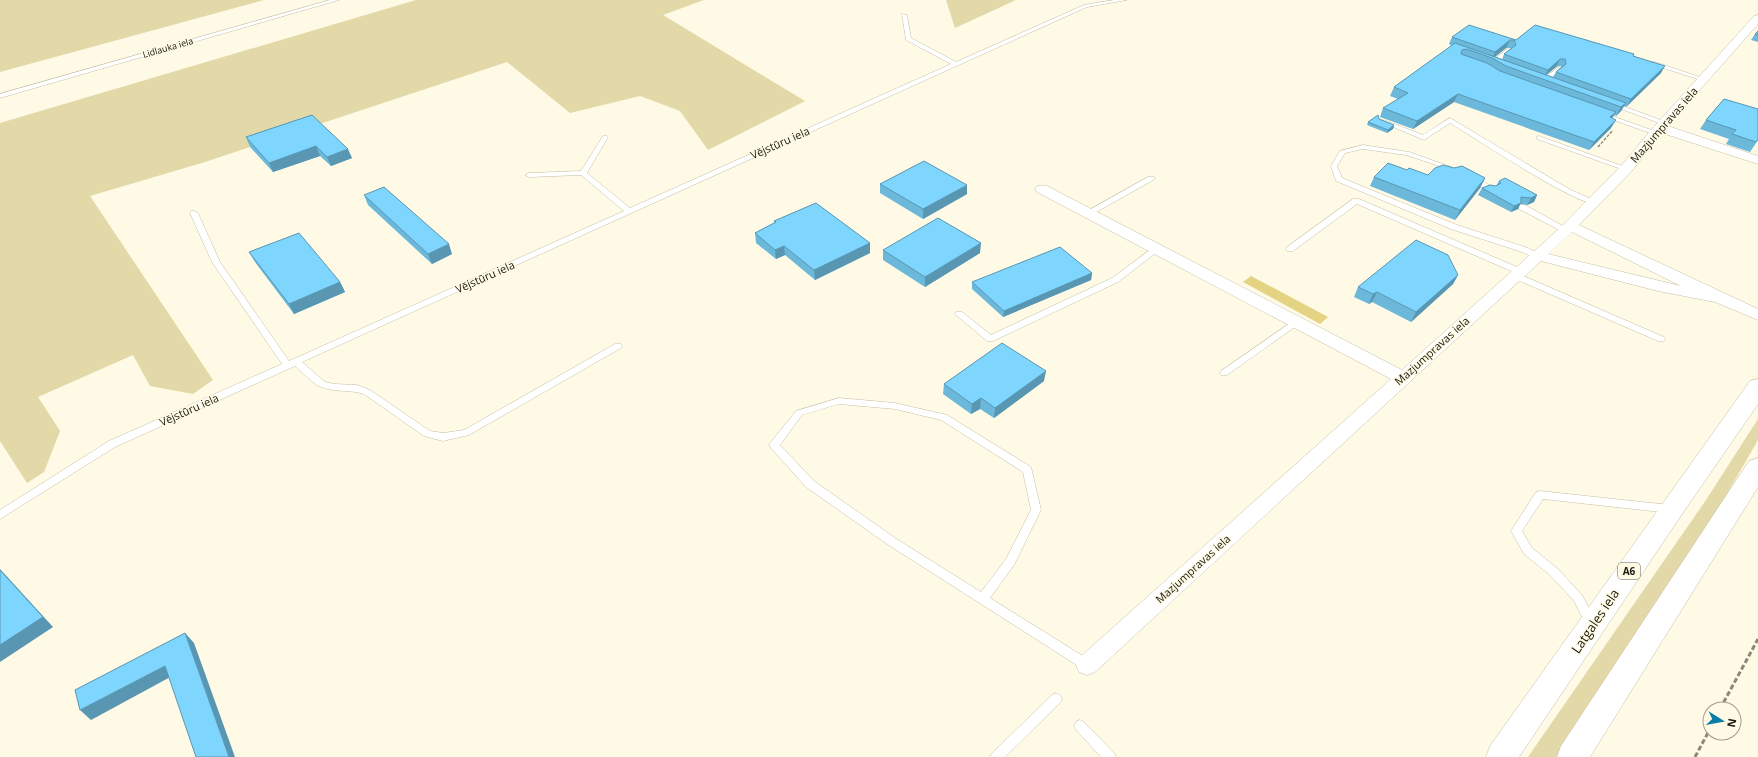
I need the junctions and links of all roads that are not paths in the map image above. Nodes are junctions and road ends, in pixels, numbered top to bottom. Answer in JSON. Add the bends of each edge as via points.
{"nodes":[{"id":1,"x":336,"y":0,"type":"edge"},
{"id":2,"x":1124,"y":0,"type":"edge"},
{"id":3,"x":904,"y":15,"type":"dead end"},
{"id":4,"x":1758,"y":18,"type":"edge"},
{"id":5,"x":1509,"y":50,"type":"edge"},
{"id":6,"x":1643,"y":60,"type":"edge"},
{"id":7,"x":955,"y":64,"type":"junction"},
{"id":8,"x":1501,"y":65,"type":"edge"},
{"id":9,"x":1559,"y":69,"type":"edge"},
{"id":10,"x":1537,"y":78,"type":"edge"},
{"id":11,"x":1703,"y":79,"type":"junction"},
{"id":12,"x":1544,"y":81,"type":"junction"},
{"id":13,"x":1552,"y":84,"type":"edge"},
{"id":14,"x":0,"y":96,"type":"edge"},
{"id":15,"x":1604,"y":102,"type":"edge"},
{"id":16,"x":1596,"y":112,"type":"edge"},
{"id":17,"x":1380,"y":120,"type":"edge"},
{"id":18,"x":1659,"y":128,"type":"junction"},
{"id":19,"x":605,"y":137,"type":"dead end"},
{"id":20,"x":1538,"y":138,"type":"dead end"},
{"id":21,"x":1758,"y":160,"type":"edge"},
{"id":22,"x":1626,"y":169,"type":"junction"},
{"id":23,"x":583,"y":173,"type":"junction"},
{"id":24,"x":529,"y":175,"type":"dead end"},
{"id":25,"x":1151,"y":179,"type":"dead end"},
{"id":26,"x":1042,"y":188,"type":"dead end"},
{"id":27,"x":1492,"y":189,"type":"edge"},
{"id":28,"x":1594,"y":202,"type":"junction"},
{"id":29,"x":1522,"y":207,"type":"edge"},
{"id":30,"x":629,"y":212,"type":"junction"},
{"id":31,"x":1088,"y":213,"type":"junction"},
{"id":32,"x":194,"y":214,"type":"dead end"},
{"id":33,"x":1568,"y":228,"type":"junction"},
{"id":34,"x":1157,"y":249,"type":"junction"},
{"id":35,"x":1290,"y":249,"type":"dead end"},
{"id":36,"x":1538,"y":256,"type":"junction"},
{"id":37,"x":1518,"y":274,"type":"junction"},
{"id":38,"x":1719,"y":298,"type":"junction"},
{"id":39,"x":959,"y":314,"type":"dead end"},
{"id":40,"x":1758,"y":315,"type":"edge"},
{"id":41,"x":1296,"y":322,"type":"junction"},
{"id":42,"x":1661,"y":339,"type":"dead end"},
{"id":43,"x":618,"y":346,"type":"dead end"},
{"id":44,"x":292,"y":364,"type":"junction"},
{"id":45,"x":1224,"y":373,"type":"dead end"},
{"id":46,"x":1402,"y":377,"type":"junction"},
{"id":47,"x":1758,"y":387,"type":"edge"},
{"id":48,"x":1758,"y":467,"type":"edge"},
{"id":49,"x":1671,"y":510,"type":"junction"},
{"id":50,"x":0,"y":515,"type":"edge"},
{"id":51,"x":984,"y":599,"type":"junction"},
{"id":52,"x":1592,"y":626,"type":"junction"},
{"id":53,"x":1087,"y":665,"type":"joint"},
{"id":54,"x":1056,"y":699,"type":"dead end"},
{"id":55,"x":1080,"y":726,"type":"dead end"},
{"id":56,"x":996,"y":757,"type":"edge"},
{"id":57,"x":1110,"y":757,"type":"edge"},
{"id":58,"x":1501,"y":757,"type":"edge"},
{"id":59,"x":1572,"y":757,"type":"edge"}],
"edges":[{"from":1,"to":14,"type":"lane","name":"Lidlauka iela"},
{"from":2,"to":7,"type":"lane","name":"Vējstūru iela","via":[[1086,6]]},
{"from":3,"to":7,"type":"lane","via":[[908,39]]},
{"from":4,"to":11,"type":"street","name":"Mazjumpravas iela"},
{"from":5,"to":8,"type":"lane","via":[[1490,62]]},
{"from":6,"to":11,"type":"lane"},
{"from":7,"to":30,"type":"lane","name":"Vējstūru iela"},
{"from":9,"to":12,"type":"lane"},
{"from":10,"to":12,"type":"lane"},
{"from":11,"to":18,"type":"street","name":"Mazjumpravas iela"},
{"from":12,"to":13,"type":"lane"},
{"from":15,"to":18,"type":"lane"},
{"from":16,"to":18,"type":"lane","via":[[1621,121]]},
{"from":17,"to":28,"type":"lane","via":[[1424,138],[1450,120],[1566,191]]},
{"from":18,"to":21,"type":"street"},
{"from":18,"to":22,"type":"street","name":"Mazjumpravas iela"},
{"from":19,"to":23,"type":"lane"},
{"from":20,"to":22,"type":"lane"},
{"from":22,"to":28,"type":"street","name":"Mazjumpravas iela"},
{"from":23,"to":24,"type":"lane"},
{"from":23,"to":30,"type":"lane"},
{"from":25,"to":31,"type":"lane"},
{"from":26,"to":31,"type":"street"},
{"from":27,"to":36,"type":"lane","via":[[1460,173],[1407,153],[1363,147],[1342,152],[1334,166],[1339,179],[1454,227]]},
{"from":28,"to":33,"type":"street","name":"Mazjumpravas iela"},
{"from":29,"to":33,"type":"lane"},
{"from":30,"to":44,"type":"lane","name":"Vējstūru iela"},
{"from":31,"to":34,"type":"street"},
{"from":32,"to":44,"type":"lane","via":[[216,262]]},
{"from":33,"to":36,"type":"street","name":"Mazjumpravas iela"},
{"from":33,"to":38,"type":"street"},
{"from":34,"to":39,"type":"lane","via":[[1115,280],[990,339]]},
{"from":34,"to":41,"type":"street"},
{"from":35,"to":37,"type":"lane","via":[[1356,201]]},
{"from":36,"to":37,"type":"street","name":"Mazjumpravas iela"},
{"from":36,"to":38,"type":"street","via":[[1658,286]]},
{"from":37,"to":42,"type":"lane"},
{"from":37,"to":46,"type":"street","name":"Mazjumpravas iela"},
{"from":38,"to":40,"type":"street"},
{"from":41,"to":45,"type":"lane"},
{"from":41,"to":46,"type":"street"},
{"from":43,"to":44,"type":"lane","via":[[466,433],[443,437],[427,434],[376,397],[362,390],[322,384]]},
{"from":44,"to":50,"type":"lane","name":"Vējstūru iela","via":[[112,444]]},
{"from":46,"to":53,"type":"street","name":"Mazjumpravas iela"},
{"from":47,"to":49,"type":"highway","name":"Latgales iela","number":"A6"},
{"from":48,"to":59,"type":"highway"},
{"from":49,"to":52,"type":"highway","name":"Latgales iela","number":"A6"},
{"from":49,"to":52,"type":"lane","via":[[1540,495],[1516,532],[1528,551],[1554,572],[1578,598]]},
{"from":51,"to":51,"type":"lane","via":[[891,541],[810,484],[774,446],[799,413],[839,401],[894,406],[944,417],[1028,470],[1036,510],[1010,562]]},
{"from":51,"to":53,"type":"lane"},
{"from":52,"to":58,"type":"highway","name":"Latgales iela","number":"A6"},
{"from":54,"to":56,"type":"lane"},
{"from":55,"to":57,"type":"lane"}]}
